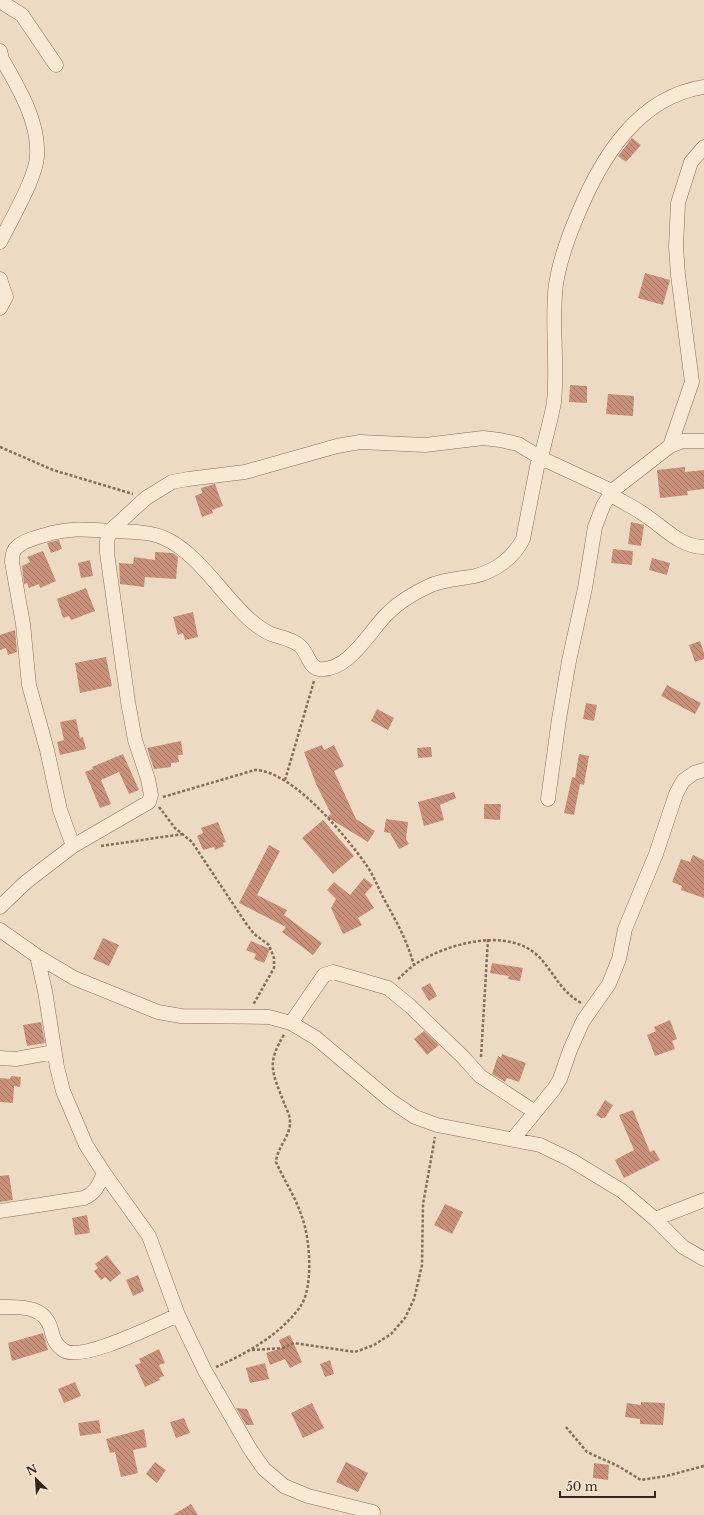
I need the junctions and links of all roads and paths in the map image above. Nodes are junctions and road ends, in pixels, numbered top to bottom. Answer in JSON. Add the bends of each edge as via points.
{"nodes":[{"id":1,"x":0,"y":1,"type":"edge"},
{"id":2,"x":0,"y":51,"type":"edge"},
{"id":3,"x":56,"y":65,"type":"dead end"},
{"id":4,"x":704,"y":87,"type":"edge"},
{"id":5,"x":704,"y":147,"type":"edge"},
{"id":6,"x":0,"y":242,"type":"edge"},
{"id":7,"x":0,"y":279,"type":"edge"},
{"id":8,"x":0,"y":308,"type":"edge"},
{"id":9,"x":704,"y":441,"type":"edge"},
{"id":10,"x":670,"y":446,"type":"junction"},
{"id":11,"x":0,"y":447,"type":"edge"},
{"id":12,"x":540,"y":457,"type":"junction"},
{"id":13,"x":611,"y":492,"type":"junction"},
{"id":14,"x":146,"y":498,"type":"junction"},
{"id":15,"x":110,"y":531,"type":"junction"},
{"id":16,"x":704,"y":547,"type":"edge"},
{"id":17,"x":6,"y":556,"type":"edge"},
{"id":18,"x":317,"y":669,"type":"junction"},
{"id":19,"x":704,"y":770,"type":"edge"},
{"id":20,"x":285,"y":780,"type":"junction"},
{"id":21,"x":548,"y":799,"type":"dead end"},
{"id":22,"x":152,"y":801,"type":"junction"},
{"id":23,"x":183,"y":834,"type":"junction"},
{"id":24,"x":73,"y":846,"type":"junction"},
{"id":25,"x":100,"y":846,"type":"dead end"},
{"id":26,"x":0,"y":907,"type":"edge"},
{"id":27,"x":0,"y":930,"type":"edge"},
{"id":28,"x":488,"y":939,"type":"junction"},
{"id":29,"x":37,"y":956,"type":"junction"},
{"id":30,"x":414,"y":965,"type":"junction"},
{"id":31,"x":388,"y":988,"type":"junction"},
{"id":32,"x":592,"y":1010,"type":"junction"},
{"id":33,"x":247,"y":1016,"type":"junction"},
{"id":34,"x":291,"y":1023,"type":"junction"},
{"id":35,"x":54,"y":1052,"type":"junction"},
{"id":36,"x":0,"y":1058,"type":"edge"},
{"id":37,"x":480,"y":1076,"type":"junction"},
{"id":38,"x":535,"y":1112,"type":"junction"},
{"id":39,"x":437,"y":1126,"type":"junction"},
{"id":40,"x":513,"y":1139,"type":"junction"},
{"id":41,"x":104,"y":1173,"type":"junction"},
{"id":42,"x":704,"y":1200,"type":"edge"},
{"id":43,"x":0,"y":1211,"type":"edge"},
{"id":44,"x":655,"y":1219,"type":"junction"},
{"id":45,"x":704,"y":1259,"type":"edge"},
{"id":46,"x":0,"y":1307,"type":"edge"},
{"id":47,"x":178,"y":1315,"type":"junction"},
{"id":48,"x":252,"y":1350,"type":"junction"},
{"id":49,"x":205,"y":1371,"type":"junction"},
{"id":50,"x":566,"y":1427,"type":"dead end"},
{"id":51,"x":704,"y":1466,"type":"edge"},
{"id":52,"x":373,"y":1512,"type":"dead end"}],
"edges":[{"from":1,"to":3,"type":"street","via":[[22,15]]},
{"from":2,"to":6,"type":"street","via":[[26,104],[38,155],[34,172]]},
{"from":4,"to":12,"type":"street","via":[[676,95],[657,105],[635,122],[610,151],[585,196],[565,245],[556,283],[553,321],[554,402]]},
{"from":5,"to":10,"type":"street","via":[[690,162],[678,203],[678,275],[692,382]]},
{"from":7,"to":8,"type":"street","via":[[6,297]]},
{"from":9,"to":10,"type":"street","via":[[683,441]]},
{"from":10,"to":13,"type":"street"},
{"from":11,"to":14,"type":"path","via":[[53,470]]},
{"from":12,"to":13,"type":"street"},
{"from":12,"to":14,"type":"street","via":[[518,444],[483,438],[424,445],[360,442],[245,472],[172,482]]},
{"from":12,"to":18,"type":"street","via":[[523,539],[517,551],[493,569],[433,584],[408,596],[387,614],[355,653],[337,664]]},
{"from":13,"to":16,"type":"street","via":[[679,541],[695,547]]},
{"from":13,"to":21,"type":"street","via":[[595,527],[559,720]]},
{"from":14,"to":15,"type":"street"},
{"from":15,"to":17,"type":"street","via":[[85,528],[64,530],[24,543]]},
{"from":15,"to":18,"type":"street","via":[[144,533],[164,538],[182,550],[250,620],[270,634],[289,638],[301,646]]},
{"from":15,"to":22,"type":"street","via":[[107,553],[128,702],[135,740]]},
{"from":17,"to":24,"type":"street","via":[[12,562],[23,624],[29,685],[60,810]]},
{"from":18,"to":20,"type":"path"},
{"from":19,"to":32,"type":"street","via":[[683,781],[676,794],[656,854],[625,929],[609,984]]},
{"from":20,"to":22,"type":"path","via":[[265,770],[254,770]]},
{"from":20,"to":30,"type":"path","via":[[324,813],[367,867],[400,925]]},
{"from":22,"to":23,"type":"path"},
{"from":22,"to":24,"type":"street"},
{"from":23,"to":25,"type":"path"},
{"from":23,"to":33,"type":"path","via":[[192,842],[254,934],[269,945],[272,951],[274,968]]},
{"from":24,"to":26,"type":"street","via":[[26,882]]},
{"from":27,"to":29,"type":"street"},
{"from":28,"to":30,"type":"path","via":[[460,945]]},
{"from":28,"to":32,"type":"path","via":[[528,949],[538,956],[568,995]]},
{"from":28,"to":37,"type":"path"},
{"from":29,"to":33,"type":"street","via":[[74,978],[158,1012],[181,1016]]},
{"from":29,"to":35,"type":"street"},
{"from":30,"to":31,"type":"path"},
{"from":31,"to":34,"type":"street","via":[[333,972],[324,975]]},
{"from":31,"to":37,"type":"street","via":[[410,1006]]},
{"from":32,"to":38,"type":"street","via":[[583,1021],[557,1084]]},
{"from":33,"to":34,"type":"street","via":[[269,1017]]},
{"from":34,"to":39,"type":"street","via":[[316,1038],[392,1101],[415,1117]]},
{"from":34,"to":48,"type":"path","via":[[276,1048],[272,1061],[275,1078],[290,1120],[276,1162],[302,1216],[308,1238],[306,1292],[301,1306],[289,1320]]},
{"from":35,"to":36,"type":"street","via":[[16,1059]]},
{"from":35,"to":41,"type":"street","via":[[64,1091],[86,1145]]},
{"from":37,"to":38,"type":"street"},
{"from":38,"to":40,"type":"street"},
{"from":39,"to":40,"type":"street"},
{"from":39,"to":48,"type":"path","via":[[423,1204],[422,1265],[414,1299],[405,1318],[391,1334],[374,1345],[354,1352],[294,1343],[283,1348]]},
{"from":40,"to":44,"type":"street","via":[[540,1145],[571,1160],[622,1191]]},
{"from":41,"to":43,"type":"street","via":[[96,1189],[84,1198]]},
{"from":41,"to":47,"type":"street","via":[[149,1236]]},
{"from":42,"to":44,"type":"street"},
{"from":44,"to":45,"type":"street","via":[[683,1247]]},
{"from":46,"to":47,"type":"street","via":[[36,1310],[44,1315],[54,1341],[64,1350],[75,1354],[129,1337]]},
{"from":47,"to":49,"type":"street"},
{"from":48,"to":49,"type":"path"},
{"from":49,"to":52,"type":"street","via":[[250,1449],[264,1469],[284,1486],[308,1496]]},
{"from":50,"to":51,"type":"path","via":[[587,1452],[641,1480]]}]}
